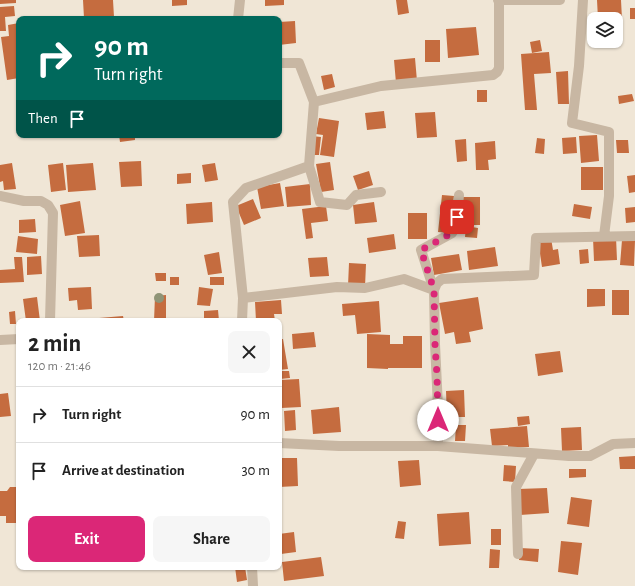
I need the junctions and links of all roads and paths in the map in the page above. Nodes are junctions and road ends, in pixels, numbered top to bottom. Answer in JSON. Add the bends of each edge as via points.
{"nodes":[{"id":1,"x":240,"y":0,"type":"edge"},
{"id":2,"x":498,"y":0,"type":"edge"},
{"id":3,"x":560,"y":0,"type":"edge"},
{"id":4,"x":583,"y":0,"type":"edge"},
{"id":5,"x":238,"y":16,"type":"edge"},
{"id":6,"x":282,"y":63,"type":"edge"},
{"id":7,"x":314,"y":102,"type":"junction"},
{"id":8,"x":309,"y":166,"type":"junction"},
{"id":9,"x":381,"y":192,"type":"dead end"},
{"id":10,"x":459,"y":195,"type":"dead end"},
{"id":11,"x":0,"y":196,"type":"edge"},
{"id":12,"x":604,"y":236,"type":"junction"},
{"id":13,"x":635,"y":236,"type":"edge"},
{"id":14,"x":434,"y":290,"type":"junction"},
{"id":15,"x":243,"y":298,"type":"junction"},
{"id":16,"x":50,"y":318,"type":"edge"},
{"id":17,"x":242,"y":318,"type":"edge"},
{"id":18,"x":16,"y":339,"type":"edge"},
{"id":19,"x":0,"y":340,"type":"edge"},
{"id":20,"x":635,"y":443,"type":"edge"},
{"id":21,"x":282,"y":444,"type":"edge"},
{"id":22,"x":438,"y":446,"type":"junction"},
{"id":23,"x":534,"y":454,"type":"junction"},
{"id":24,"x":518,"y":554,"type":"dead end"},
{"id":25,"x":252,"y":570,"type":"edge"},
{"id":26,"x":253,"y":586,"type":"edge"}],
"edges":[{"from":1,"to":5,"type":"street"},
{"from":2,"to":3,"type":"street"},
{"from":2,"to":7,"type":"street","via":[[497,72],[381,86]]},
{"from":4,"to":12,"type":"street","via":[[572,123],[609,132],[610,196]]},
{"from":6,"to":7,"type":"street","via":[[299,63]]},
{"from":7,"to":8,"type":"street"},
{"from":8,"to":9,"type":"street","via":[[320,202],[347,205],[356,195]]},
{"from":8,"to":15,"type":"street","via":[[246,188],[233,202]]},
{"from":10,"to":14,"type":"street","via":[[456,227],[452,233],[421,250]]},
{"from":11,"to":16,"type":"street","via":[[24,201],[41,201],[48,205],[53,213]]},
{"from":12,"to":13,"type":"street"},
{"from":12,"to":14,"type":"street","via":[[536,238],[534,275],[442,279]]},
{"from":14,"to":15,"type":"street","via":[[404,279],[365,288],[337,287]]},
{"from":14,"to":22,"type":"street"},
{"from":15,"to":17,"type":"street"},
{"from":18,"to":19,"type":"street"},
{"from":20,"to":23,"type":"street","via":[[613,444],[590,456]]},
{"from":21,"to":22,"type":"street"},
{"from":22,"to":23,"type":"street"},
{"from":23,"to":24,"type":"street","via":[[516,487]]},
{"from":25,"to":26,"type":"street"}]}
